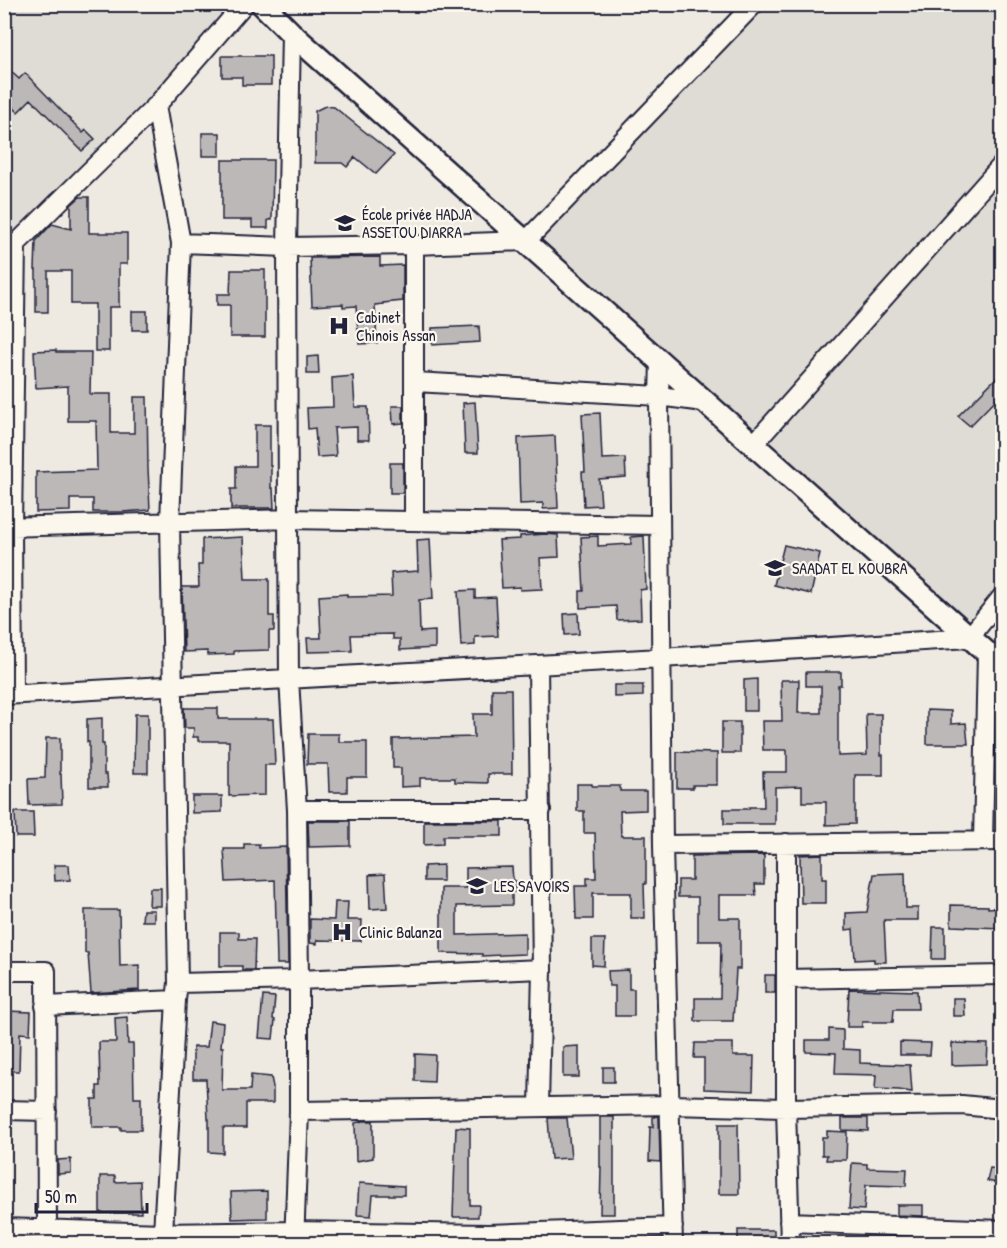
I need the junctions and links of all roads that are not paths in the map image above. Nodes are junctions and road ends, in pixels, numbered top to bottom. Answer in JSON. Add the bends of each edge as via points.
{"nodes":[{"id":1,"x":244,"y":4,"type":"edge"},
{"id":2,"x":261,"y":4,"type":"edge"},
{"id":3,"x":754,"y":4,"type":"edge"},
{"id":4,"x":291,"y":33,"type":"junction"},
{"id":5,"x":156,"y":106,"type":"junction"},
{"id":6,"x":1002,"y":165,"type":"edge"},
{"id":7,"x":526,"y":241,"type":"junction"},
{"id":8,"x":181,"y":243,"type":"junction"},
{"id":9,"x":414,"y":245,"type":"junction"},
{"id":10,"x":287,"y":247,"type":"junction"},
{"id":11,"x":10,"y":250,"type":"edge"},
{"id":12,"x":660,"y":361,"type":"junction"},
{"id":13,"x":415,"y":382,"type":"junction"},
{"id":14,"x":659,"y":396,"type":"junction"},
{"id":15,"x":704,"y":402,"type":"junction"},
{"id":16,"x":753,"y":445,"type":"junction"},
{"id":17,"x":288,"y":519,"type":"junction"},
{"id":18,"x":414,"y":521,"type":"junction"},
{"id":19,"x":170,"y":522,"type":"junction"},
{"id":20,"x":660,"y":525,"type":"junction"},
{"id":21,"x":8,"y":527,"type":"edge"},
{"id":22,"x":1002,"y":597,"type":"edge"},
{"id":23,"x":969,"y":638,"type":"junction"},
{"id":24,"x":661,"y":658,"type":"junction"},
{"id":25,"x":994,"y":659,"type":"edge"},
{"id":26,"x":537,"y":665,"type":"junction"},
{"id":27,"x":289,"y":679,"type":"junction"},
{"id":28,"x":174,"y":685,"type":"junction"},
{"id":29,"x":9,"y":694,"type":"edge"},
{"id":30,"x":297,"y":810,"type":"junction"},
{"id":31,"x":540,"y":810,"type":"junction"},
{"id":32,"x":982,"y":841,"type":"junction"},
{"id":33,"x":1002,"y":841,"type":"edge"},
{"id":34,"x":786,"y":843,"type":"junction"},
{"id":35,"x":663,"y":845,"type":"junction"},
{"id":36,"x":542,"y":969,"type":"junction"},
{"id":37,"x":4,"y":971,"type":"edge"},
{"id":38,"x":1002,"y":975,"type":"edge"},
{"id":39,"x":786,"y":979,"type":"junction"},
{"id":40,"x":299,"y":980,"type":"junction"},
{"id":41,"x":177,"y":991,"type":"junction"},
{"id":42,"x":45,"y":1006,"type":"junction"},
{"id":43,"x":670,"y":1105,"type":"junction"},
{"id":44,"x":539,"y":1106,"type":"junction"},
{"id":45,"x":786,"y":1108,"type":"junction"},
{"id":46,"x":1002,"y":1109,"type":"edge"},
{"id":47,"x":4,"y":1110,"type":"edge"},
{"id":48,"x":47,"y":1111,"type":"junction"},
{"id":49,"x":299,"y":1111,"type":"junction"},
{"id":50,"x":789,"y":1222,"type":"junction"},
{"id":51,"x":4,"y":1228,"type":"edge"},
{"id":52,"x":47,"y":1230,"type":"junction"},
{"id":53,"x":1002,"y":1230,"type":"edge"},
{"id":54,"x":163,"y":1233,"type":"junction"},
{"id":55,"x":673,"y":1235,"type":"edge"},
{"id":56,"x":294,"y":1237,"type":"edge"},
{"id":57,"x":790,"y":1244,"type":"edge"}],
"edges":[{"from":1,"to":5,"type":"street"},
{"from":2,"to":4,"type":"street"},
{"from":3,"to":7,"type":"street"},
{"from":4,"to":7,"type":"street"},
{"from":4,"to":10,"type":"street"},
{"from":5,"to":8,"type":"street"},
{"from":5,"to":11,"type":"street"},
{"from":6,"to":16,"type":"street"},
{"from":7,"to":9,"type":"street"},
{"from":7,"to":12,"type":"street"},
{"from":8,"to":10,"type":"street"},
{"from":8,"to":19,"type":"street"},
{"from":9,"to":10,"type":"street"},
{"from":9,"to":13,"type":"street"},
{"from":10,"to":17,"type":"street"},
{"from":11,"to":21,"type":"street"},
{"from":12,"to":14,"type":"street"},
{"from":12,"to":15,"type":"street"},
{"from":13,"to":14,"type":"street"},
{"from":13,"to":18,"type":"street"},
{"from":14,"to":15,"type":"street"},
{"from":14,"to":20,"type":"street"},
{"from":15,"to":16,"type":"street"},
{"from":16,"to":23,"type":"street"},
{"from":17,"to":18,"type":"street"},
{"from":17,"to":19,"type":"street"},
{"from":17,"to":27,"type":"street"},
{"from":18,"to":20,"type":"street"},
{"from":19,"to":21,"type":"street"},
{"from":19,"to":28,"type":"street"},
{"from":20,"to":24,"type":"street"},
{"from":21,"to":29,"type":"street"},
{"from":22,"to":23,"type":"street"},
{"from":23,"to":24,"type":"street"},
{"from":23,"to":25,"type":"street"},
{"from":24,"to":26,"type":"street"},
{"from":24,"to":35,"type":"street"},
{"from":25,"to":32,"type":"street"},
{"from":26,"to":27,"type":"street"},
{"from":26,"to":31,"type":"street"},
{"from":27,"to":28,"type":"street"},
{"from":27,"to":30,"type":"street"},
{"from":28,"to":29,"type":"street"},
{"from":28,"to":41,"type":"street"},
{"from":30,"to":31,"type":"street"},
{"from":30,"to":40,"type":"street"},
{"from":31,"to":36,"type":"street"},
{"from":32,"to":33,"type":"street"},
{"from":32,"to":34,"type":"street"},
{"from":34,"to":35,"type":"street"},
{"from":34,"to":39,"type":"street"},
{"from":35,"to":43,"type":"street"},
{"from":36,"to":40,"type":"street"},
{"from":36,"to":44,"type":"street"},
{"from":37,"to":42,"type":"street","via":[[46,971]]},
{"from":38,"to":39,"type":"street"},
{"from":39,"to":45,"type":"street"},
{"from":40,"to":41,"type":"street"},
{"from":40,"to":49,"type":"street"},
{"from":41,"to":42,"type":"street"},
{"from":41,"to":54,"type":"street"},
{"from":42,"to":48,"type":"street"},
{"from":43,"to":44,"type":"street"},
{"from":43,"to":45,"type":"street"},
{"from":43,"to":55,"type":"street"},
{"from":44,"to":49,"type":"street"},
{"from":45,"to":46,"type":"street","via":[[962,1105]]},
{"from":45,"to":50,"type":"street"},
{"from":47,"to":48,"type":"street"},
{"from":48,"to":52,"type":"street"},
{"from":49,"to":56,"type":"street"},
{"from":50,"to":53,"type":"street"},
{"from":50,"to":57,"type":"street"},
{"from":51,"to":52,"type":"street"},
{"from":52,"to":54,"type":"street"},
{"from":54,"to":56,"type":"street"},
{"from":55,"to":56,"type":"street"}]}
